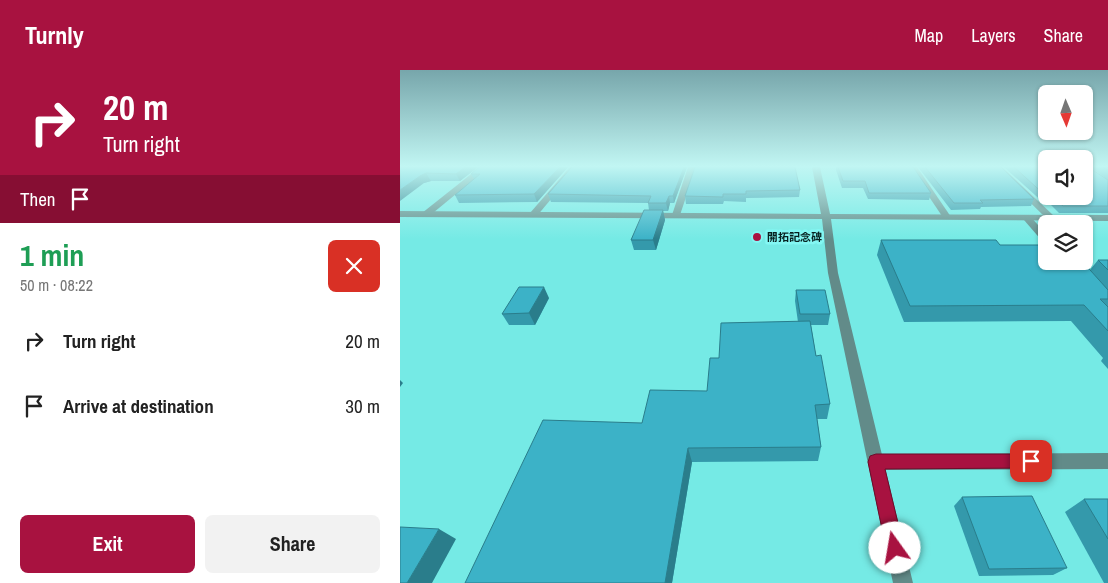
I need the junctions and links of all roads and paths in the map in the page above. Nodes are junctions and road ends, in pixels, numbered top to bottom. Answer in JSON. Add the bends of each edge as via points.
{"nodes":[{"id":1,"x":455,"y":191,"type":"edge"},
{"id":2,"x":554,"y":191,"type":"edge"},
{"id":3,"x":684,"y":191,"type":"edge"},
{"id":4,"x":821,"y":191,"type":"edge"},
{"id":5,"x":929,"y":191,"type":"edge"},
{"id":6,"x":1023,"y":191,"type":"edge"},
{"id":7,"x":400,"y":214,"type":"edge"},
{"id":8,"x":425,"y":215,"type":"junction"},
{"id":9,"x":533,"y":215,"type":"junction"},
{"id":10,"x":676,"y":215,"type":"junction"},
{"id":11,"x":826,"y":215,"type":"junction"},
{"id":12,"x":1048,"y":215,"type":"edge"},
{"id":13,"x":947,"y":217,"type":"junction"},
{"id":14,"x":1027,"y":218,"type":"junction"},
{"id":15,"x":1038,"y":218,"type":"edge"},
{"id":16,"x":1093,"y":218,"type":"edge"},
{"id":17,"x":1108,"y":218,"type":"edge"},
{"id":18,"x":1038,"y":231,"type":"edge"},
{"id":19,"x":1108,"y":461,"type":"edge"},
{"id":20,"x":876,"y":462,"type":"junction"},
{"id":21,"x":903,"y":583,"type":"edge"}],
"edges":[{"from":1,"to":8,"type":"street"},
{"from":2,"to":9,"type":"street"},
{"from":3,"to":10,"type":"street"},
{"from":4,"to":11,"type":"street"},
{"from":5,"to":13,"type":"street"},
{"from":6,"to":12,"type":"street"},
{"from":7,"to":8,"type":"street"},
{"from":8,"to":9,"type":"street"},
{"from":9,"to":10,"type":"street"},
{"from":10,"to":11,"type":"street"},
{"from":11,"to":13,"type":"street"},
{"from":11,"to":20,"type":"street","via":[[833,273]]},
{"from":13,"to":14,"type":"street"},
{"from":14,"to":15,"type":"street"},
{"from":14,"to":18,"type":"street"},
{"from":16,"to":17,"type":"street"},
{"from":19,"to":20,"type":"street"},
{"from":20,"to":21,"type":"street"}]}
